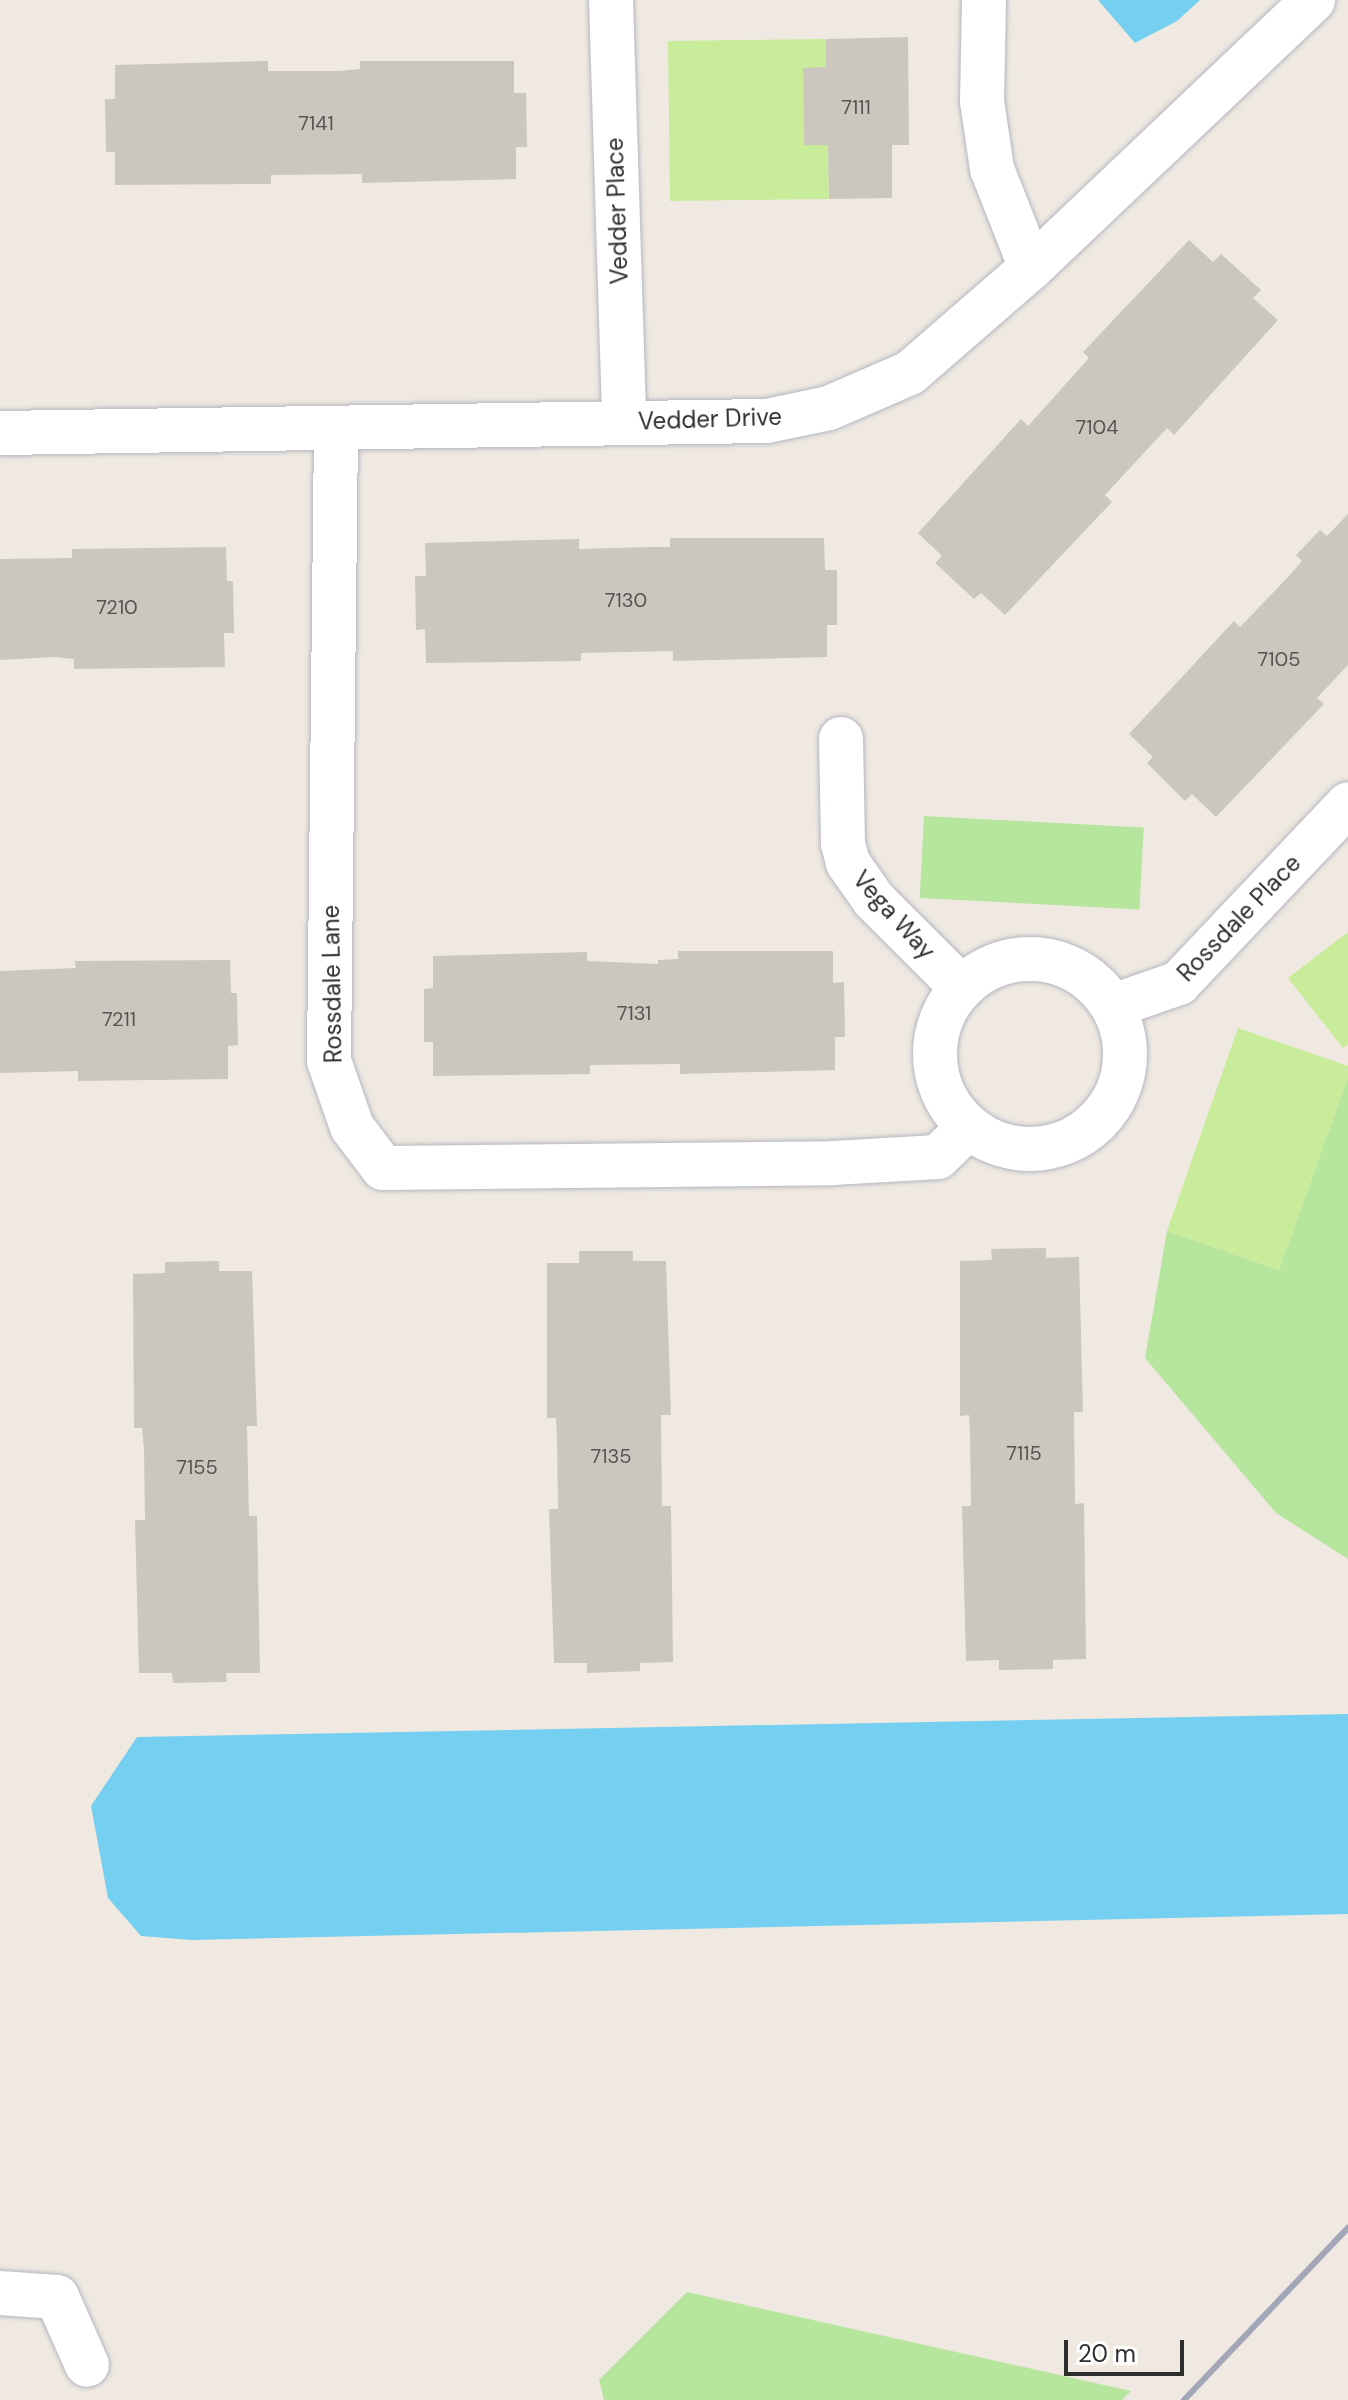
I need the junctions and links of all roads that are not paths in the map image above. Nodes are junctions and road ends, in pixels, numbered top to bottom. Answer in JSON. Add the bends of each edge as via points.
{"nodes":[{"id":1,"x":611,"y":0,"type":"edge"},
{"id":2,"x":984,"y":0,"type":"edge"},
{"id":3,"x":1313,"y":0,"type":"edge"},
{"id":4,"x":1031,"y":268,"type":"junction"},
{"id":5,"x":624,"y":422,"type":"junction"},
{"id":6,"x":336,"y":430,"type":"junction"},
{"id":7,"x":0,"y":433,"type":"edge"},
{"id":8,"x":841,"y":739,"type":"dead end"},
{"id":9,"x":1348,"y":804,"type":"edge"},
{"id":10,"x":961,"y":987,"type":"junction"},
{"id":11,"x":1113,"y":1006,"type":"junction"},
{"id":12,"x":968,"y":1128,"type":"junction"},
{"id":13,"x":0,"y":2293,"type":"edge"},
{"id":14,"x":87,"y":2365,"type":"dead end"}],
"edges":[{"from":1,"to":5,"type":"street","name":"Vedder Place"},
{"from":2,"to":4,"type":"street","via":[[982,101],[992,169]]},
{"from":3,"to":4,"type":"street","name":"Vedder Drive"},
{"from":4,"to":5,"type":"street","name":"Vedder Drive","via":[[910,373],[829,408],[767,421]]},
{"from":5,"to":6,"type":"street","name":"Vedder Drive"},
{"from":6,"to":7,"type":"street","name":"Vedder Drive"},
{"from":6,"to":12,"type":"street","name":"Rossdale Lane","via":[[329,1061],[352,1127],[383,1168],[938,1157]]},
{"from":8,"to":10,"type":"street","name":"Vega Way","via":[[848,863],[874,900]]},
{"from":9,"to":11,"type":"street","name":"Rossdale Place","via":[[1179,983]]},
{"from":10,"to":11,"type":"street","via":[[985,969],[1013,960],[1042,959],[1070,967],[1095,983]]},
{"from":10,"to":12,"type":"street","via":[[943,1013],[934,1043],[936,1075],[948,1104]]},
{"from":11,"to":12,"type":"street","via":[[1124,1034],[1126,1063],[1118,1092],[1103,1117],[1080,1137],[1052,1148],[1022,1150],[993,1143]]},
{"from":13,"to":14,"type":"street","via":[[57,2297]]}]}
